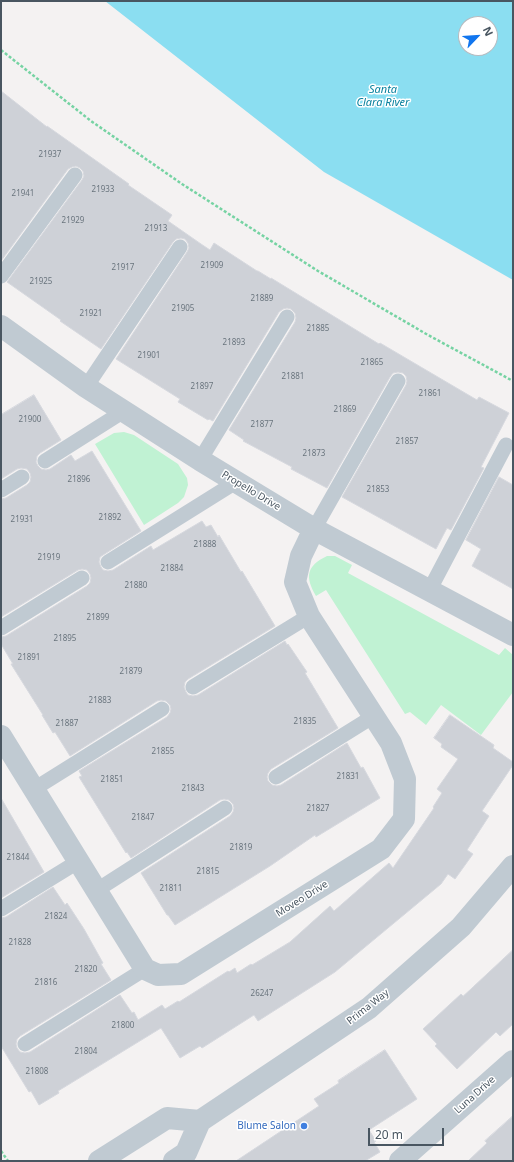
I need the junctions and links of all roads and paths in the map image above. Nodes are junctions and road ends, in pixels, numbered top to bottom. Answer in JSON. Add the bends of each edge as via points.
{"nodes":[{"id":1,"x":1,"y":50,"type":"edge"},
{"id":2,"x":75,"y":175,"type":"dead end"},
{"id":3,"x":180,"y":247,"type":"dead end"},
{"id":4,"x":1,"y":276,"type":"edge"},
{"id":5,"x":287,"y":317,"type":"dead end"},
{"id":6,"x":1,"y":326,"type":"edge"},
{"id":7,"x":398,"y":381,"type":"dead end"},
{"id":8,"x":513,"y":381,"type":"edge"},
{"id":9,"x":86,"y":387,"type":"junction"},
{"id":10,"x":124,"y":411,"type":"junction"},
{"id":11,"x":506,"y":445,"type":"dead end"},
{"id":12,"x":200,"y":460,"type":"junction"},
{"id":13,"x":45,"y":461,"type":"dead end"},
{"id":14,"x":22,"y":477,"type":"dead end"},
{"id":15,"x":236,"y":482,"type":"junction"},
{"id":16,"x":1,"y":490,"type":"edge"},
{"id":17,"x":314,"y":529,"type":"junction"},
{"id":18,"x":108,"y":562,"type":"dead end"},
{"id":19,"x":82,"y":578,"type":"dead end"},
{"id":20,"x":429,"y":590,"type":"junction"},
{"id":21,"x":309,"y":616,"type":"junction"},
{"id":22,"x":1,"y":628,"type":"edge"},
{"id":23,"x":513,"y":635,"type":"edge"},
{"id":24,"x":193,"y":687,"type":"dead end"},
{"id":25,"x":162,"y":709,"type":"dead end"},
{"id":26,"x":374,"y":716,"type":"junction"},
{"id":27,"x":4,"y":750,"type":"edge"},
{"id":28,"x":276,"y":777,"type":"dead end"},
{"id":29,"x":34,"y":789,"type":"junction"},
{"id":30,"x":225,"y":808,"type":"dead end"},
{"id":31,"x":79,"y":861,"type":"junction"},
{"id":32,"x":513,"y":866,"type":"edge"},
{"id":33,"x":97,"y":890,"type":"junction"},
{"id":34,"x":1,"y":909,"type":"edge"},
{"id":35,"x":145,"y":969,"type":"junction"},
{"id":36,"x":25,"y":1044,"type":"dead end"},
{"id":37,"x":513,"y":1061,"type":"edge"},
{"id":38,"x":200,"y":1121,"type":"junction"},
{"id":39,"x":1,"y":1151,"type":"edge"},
{"id":40,"x":8,"y":1161,"type":"edge"},
{"id":41,"x":99,"y":1161,"type":"edge"},
{"id":42,"x":174,"y":1161,"type":"edge"},
{"id":43,"x":400,"y":1161,"type":"edge"}],
"edges":[{"from":1,"to":8,"type":"path","via":[[91,121],[182,184],[325,275]]},
{"from":2,"to":4,"type":"lane"},
{"from":3,"to":9,"type":"lane"},
{"from":5,"to":12,"type":"lane"},
{"from":6,"to":9,"type":"street","name":"Propello Drive"},
{"from":7,"to":17,"type":"lane"},
{"from":9,"to":10,"type":"street","name":"Propello Drive"},
{"from":10,"to":12,"type":"street","name":"Propello Drive"},
{"from":10,"to":13,"type":"lane"},
{"from":11,"to":20,"type":"lane"},
{"from":12,"to":15,"type":"street","name":"Propello Drive"},
{"from":14,"to":16,"type":"lane"},
{"from":15,"to":17,"type":"street","name":"Propello Drive"},
{"from":15,"to":18,"type":"lane"},
{"from":17,"to":20,"type":"street","name":"Propello Drive"},
{"from":17,"to":21,"type":"street","name":"Moveo Drive","via":[[301,556],[295,582]]},
{"from":19,"to":22,"type":"lane"},
{"from":20,"to":23,"type":"street","name":"Propello Drive"},
{"from":21,"to":24,"type":"lane"},
{"from":21,"to":26,"type":"street","name":"Moveo Drive"},
{"from":25,"to":29,"type":"lane"},
{"from":26,"to":28,"type":"lane"},
{"from":26,"to":35,"type":"street","name":"Moveo Drive","via":[[391,743],[405,779],[404,819],[381,849],[181,974],[158,975]]},
{"from":27,"to":29,"type":"street"},
{"from":29,"to":31,"type":"street"},
{"from":30,"to":33,"type":"lane"},
{"from":31,"to":33,"type":"street"},
{"from":31,"to":34,"type":"lane"},
{"from":32,"to":38,"type":"street","name":"Prima Way","via":[[461,927],[369,1008]]},
{"from":33,"to":35,"type":"street"},
{"from":35,"to":36,"type":"lane"},
{"from":37,"to":43,"type":"street","name":"Luna Drive"},
{"from":38,"to":41,"type":"street","via":[[167,1118]]},
{"from":38,"to":42,"type":"street","via":[[186,1152]]},
{"from":39,"to":40,"type":"path"}]}
